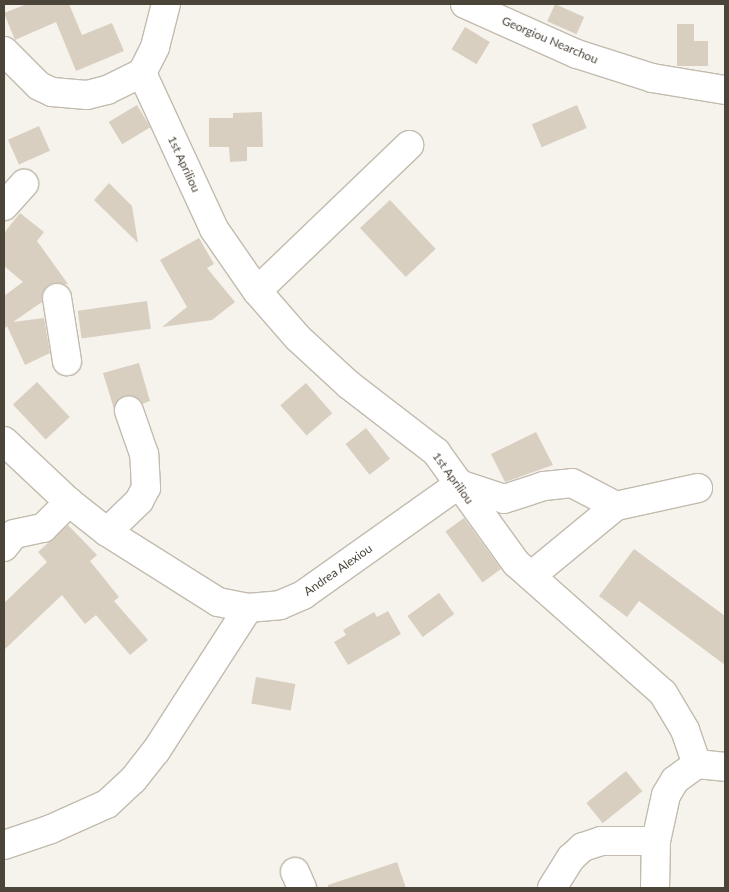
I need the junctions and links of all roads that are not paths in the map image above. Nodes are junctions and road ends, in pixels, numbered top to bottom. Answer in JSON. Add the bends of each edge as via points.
{"nodes":[{"id":1,"x":166,"y":4,"type":"edge"},
{"id":2,"x":465,"y":4,"type":"edge"},
{"id":3,"x":4,"y":51,"type":"edge"},
{"id":4,"x":142,"y":73,"type":"junction"},
{"id":5,"x":725,"y":90,"type":"edge"},
{"id":6,"x":409,"y":145,"type":"dead end"},
{"id":7,"x":24,"y":184,"type":"dead end"},
{"id":8,"x":4,"y":206,"type":"edge"},
{"id":9,"x":257,"y":291,"type":"junction"},
{"id":10,"x":57,"y":298,"type":"dead end"},
{"id":11,"x":67,"y":361,"type":"dead end"},
{"id":12,"x":129,"y":411,"type":"dead end"},
{"id":13,"x":4,"y":441,"type":"edge"},
{"id":14,"x":459,"y":484,"type":"junction"},
{"id":15,"x":698,"y":488,"type":"dead end"},
{"id":16,"x":69,"y":502,"type":"junction"},
{"id":17,"x":616,"y":506,"type":"junction"},
{"id":18,"x":107,"y":532,"type":"junction"},
{"id":19,"x":4,"y":547,"type":"edge"},
{"id":20,"x":531,"y":576,"type":"junction"},
{"id":21,"x":248,"y":608,"type":"junction"},
{"id":22,"x":697,"y":764,"type":"junction"},
{"id":23,"x":725,"y":767,"type":"edge"},
{"id":24,"x":656,"y":841,"type":"junction"},
{"id":25,"x":4,"y":845,"type":"edge"},
{"id":26,"x":552,"y":888,"type":"edge"},
{"id":27,"x":655,"y":888,"type":"edge"}],
"edges":[{"from":1,"to":4,"type":"street","via":[[155,47]]},
{"from":2,"to":5,"type":"street","name":"Georgiou Nearchou","via":[[577,54],[652,78]]},
{"from":3,"to":4,"type":"street","via":[[40,86],[68,95],[107,90]]},
{"from":4,"to":9,"type":"street","name":"1st Apriliou","via":[[214,229]]},
{"from":6,"to":9,"type":"street"},
{"from":7,"to":8,"type":"street"},
{"from":9,"to":14,"type":"street","name":"1st Apriliou","via":[[298,338],[349,385],[436,452]]},
{"from":10,"to":11,"type":"street"},
{"from":12,"to":18,"type":"street","via":[[144,454],[146,488],[139,501]]},
{"from":13,"to":16,"type":"street","name":"Andrea Alexiou"},
{"from":14,"to":17,"type":"street","via":[[504,500],[544,486],[572,483]]},
{"from":14,"to":20,"type":"street","name":"1st Apriliou","via":[[498,541]]},
{"from":14,"to":21,"type":"street","name":"Andrea Alexiou","via":[[303,595],[280,605]]},
{"from":15,"to":17,"type":"street"},
{"from":16,"to":18,"type":"street","name":"Andrea Alexiou"},
{"from":16,"to":19,"type":"street","via":[[43,528],[14,534]]},
{"from":17,"to":20,"type":"street"},
{"from":18,"to":21,"type":"street","name":"Andrea Alexiou","via":[[218,602]]},
{"from":20,"to":22,"type":"street","name":"1st Apriliou","via":[[663,693],[685,730]]},
{"from":21,"to":25,"type":"street","via":[[156,751],[133,780],[107,804],[51,829]]},
{"from":22,"to":23,"type":"street"},
{"from":22,"to":24,"type":"street","via":[[675,780],[666,795]]},
{"from":24,"to":26,"type":"street","via":[[601,841],[583,847],[570,858]]},
{"from":24,"to":27,"type":"street"}]}
